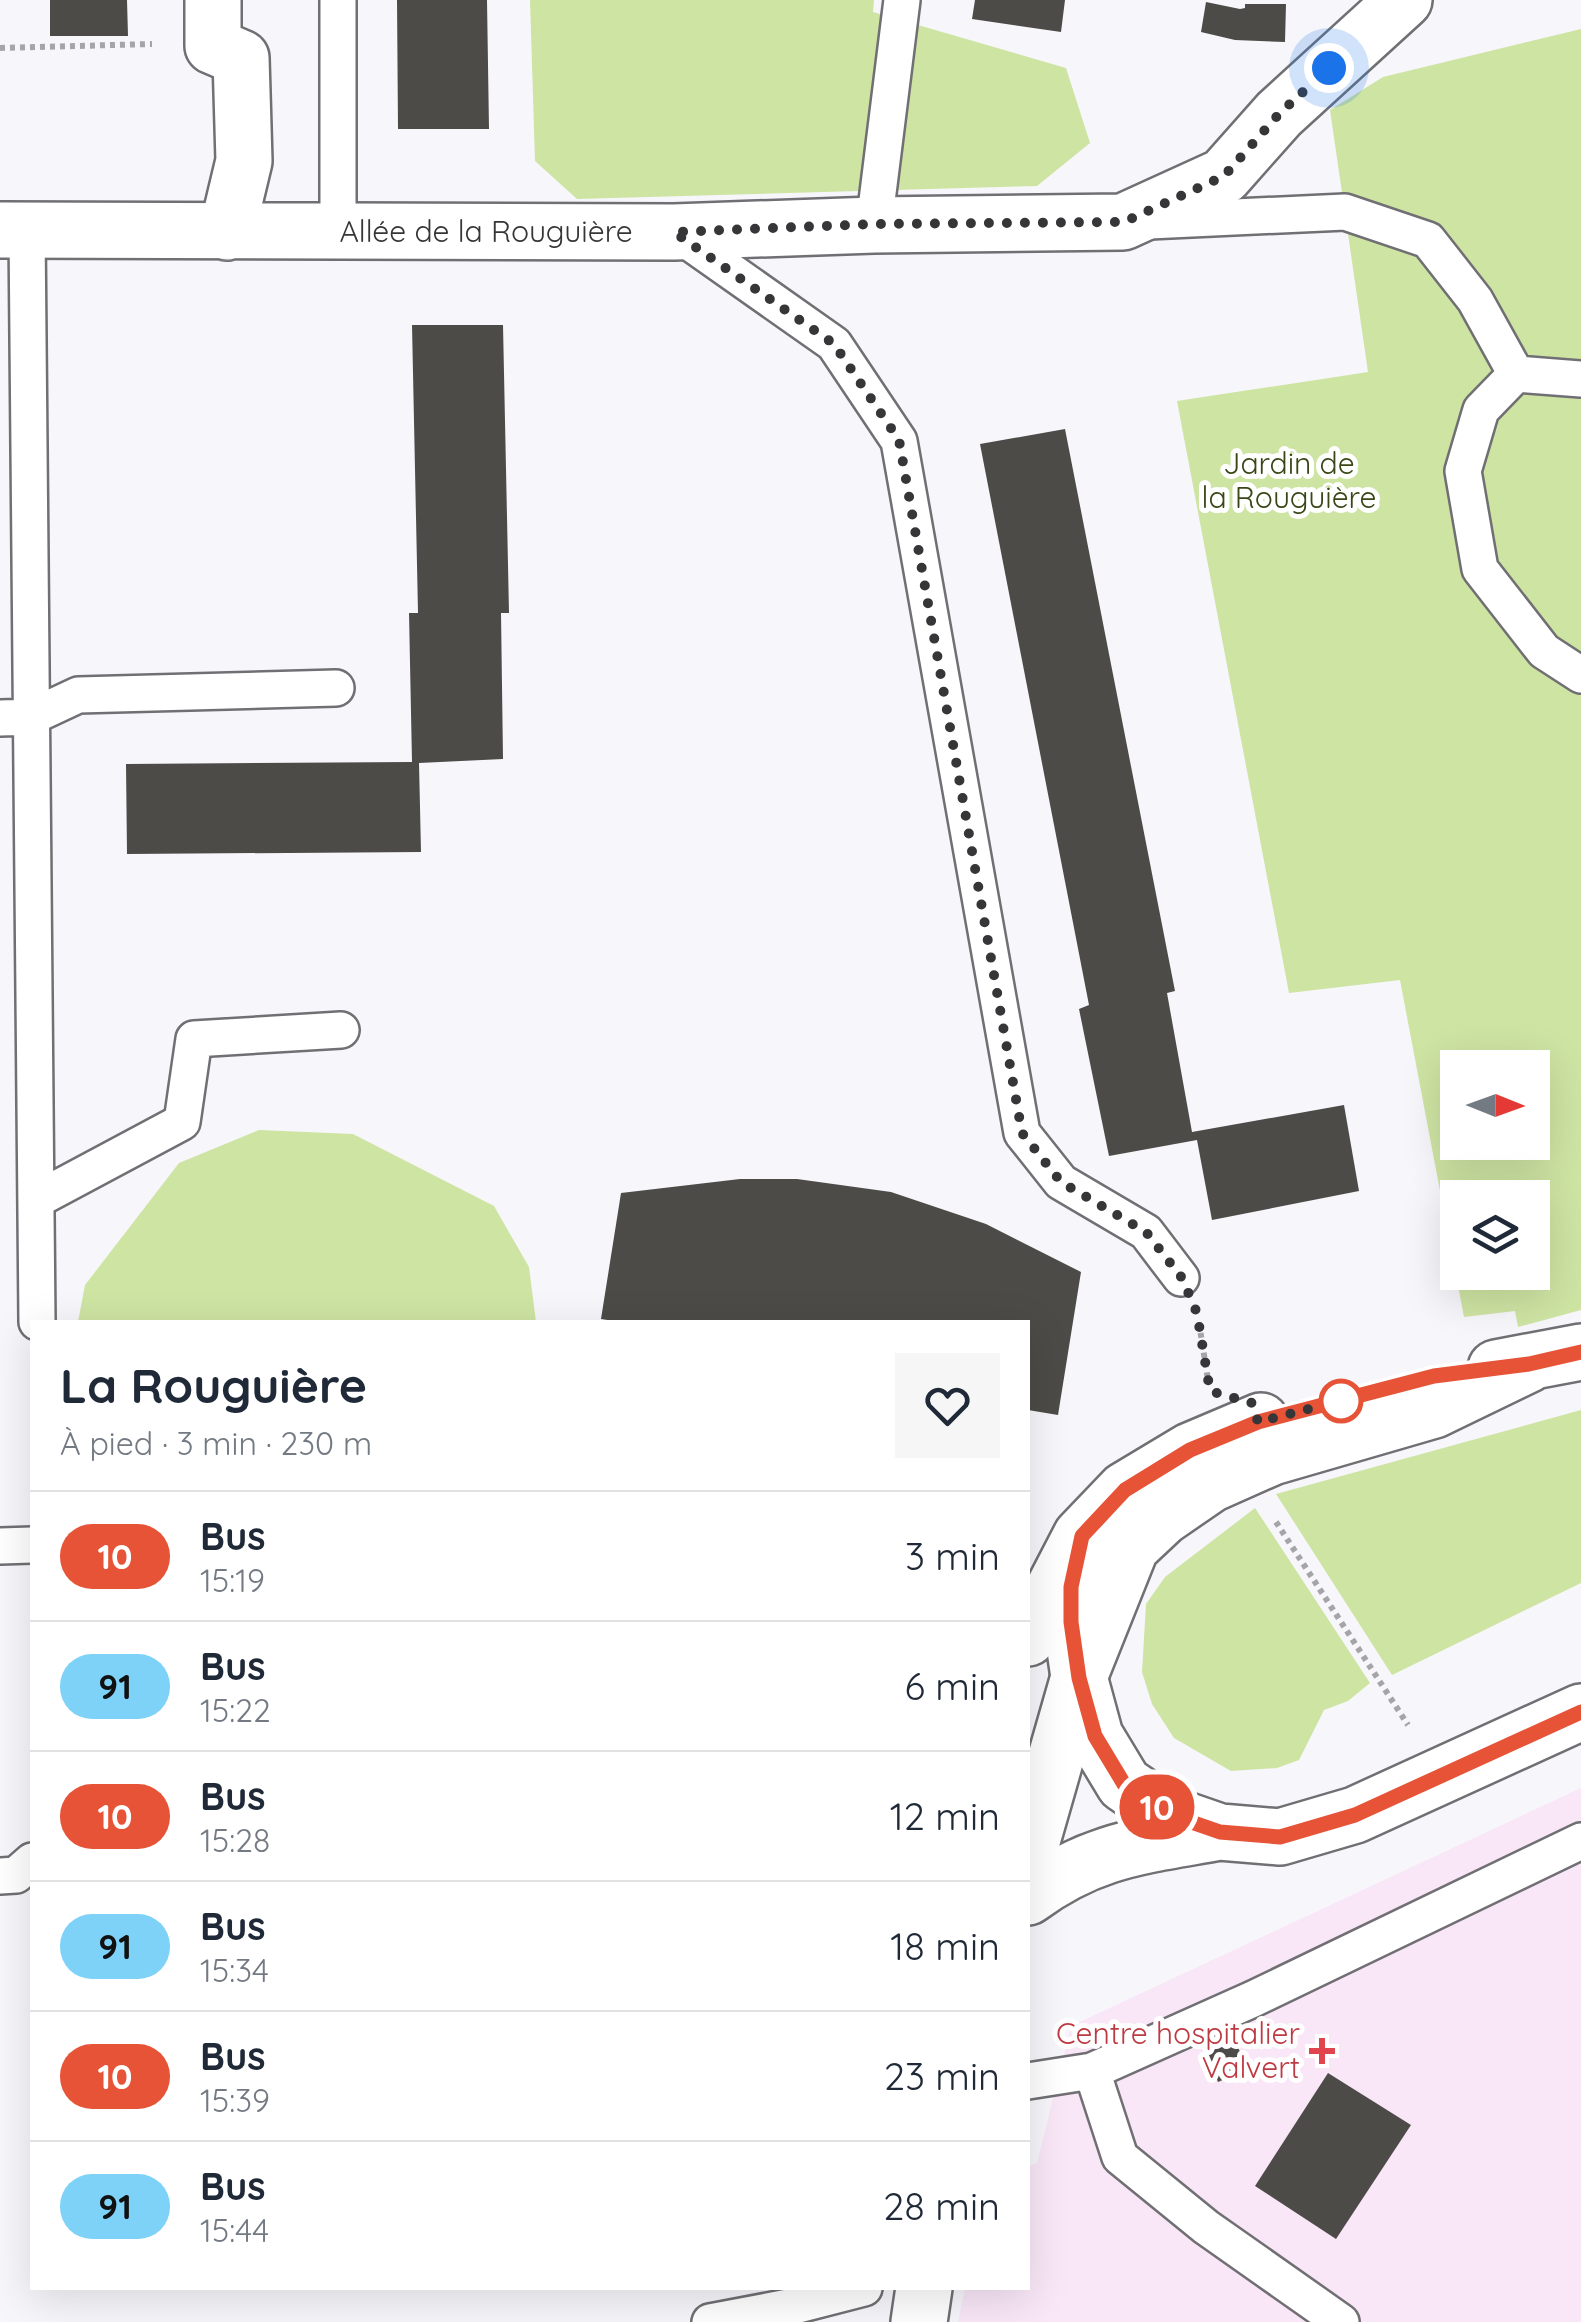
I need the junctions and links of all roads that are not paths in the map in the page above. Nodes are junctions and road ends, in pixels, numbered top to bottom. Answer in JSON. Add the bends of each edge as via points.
{"nodes":[{"id":1,"x":213,"y":0,"type":"edge"},
{"id":2,"x":338,"y":0,"type":"edge"},
{"id":3,"x":902,"y":0,"type":"edge"},
{"id":4,"x":1404,"y":0,"type":"edge"},
{"id":5,"x":9,"y":218,"type":"edge"},
{"id":6,"x":1124,"y":222,"type":"junction"},
{"id":7,"x":874,"y":224,"type":"junction"},
{"id":8,"x":227,"y":232,"type":"junction"},
{"id":9,"x":338,"y":232,"type":"junction"},
{"id":10,"x":674,"y":232,"type":"junction"},
{"id":11,"x":1516,"y":374,"type":"junction"},
{"id":12,"x":1581,"y":379,"type":"edge"},
{"id":13,"x":1581,"y":675,"type":"edge"},
{"id":14,"x":336,"y":688,"type":"dead end"},
{"id":15,"x":15,"y":717,"type":"edge"},
{"id":16,"x":341,"y":1030,"type":"dead end"},
{"id":17,"x":36,"y":1200,"type":"junction"},
{"id":18,"x":1182,"y":1278,"type":"road end"},
{"id":19,"x":37,"y":1320,"type":"edge"},
{"id":20,"x":1555,"y":1358,"type":"edge"},
{"id":21,"x":1265,"y":1439,"type":"junction"},
{"id":22,"x":1082,"y":1536,"type":"junction"},
{"id":23,"x":0,"y":1546,"type":"edge"},
{"id":24,"x":30,"y":1546,"type":"edge"},
{"id":25,"x":1030,"y":1634,"type":"edge"},
{"id":26,"x":1079,"y":1678,"type":"junction"},
{"id":27,"x":1581,"y":1712,"type":"edge"},
{"id":28,"x":1220,"y":1832,"type":"junction"},
{"id":29,"x":1581,"y":1842,"type":"edge"},
{"id":30,"x":1030,"y":1848,"type":"edge"},
{"id":31,"x":30,"y":1863,"type":"edge"},
{"id":32,"x":0,"y":1876,"type":"edge"},
{"id":33,"x":1030,"y":1896,"type":"edge"},
{"id":34,"x":1092,"y":2071,"type":"junction"},
{"id":35,"x":1030,"y":2081,"type":"edge"},
{"id":36,"x":856,"y":2290,"type":"edge"},
{"id":37,"x":924,"y":2290,"type":"edge"},
{"id":38,"x":710,"y":2322,"type":"edge"},
{"id":39,"x":920,"y":2322,"type":"edge"},
{"id":40,"x":1341,"y":2322,"type":"edge"}],
"edges":[{"from":1,"to":8,"type":"street","via":[[214,46],[241,58],[244,161]]},
{"from":2,"to":9,"type":"lane"},
{"from":3,"to":7,"type":"lane"},
{"from":4,"to":6,"type":"street","name":"Allée de la Rouguière","via":[[1279,114],[1224,176]]},
{"from":5,"to":8,"type":"street","name":"Allée de la Rouguière"},
{"from":5,"to":15,"type":"lane"},
{"from":6,"to":7,"type":"street","name":"Allée de la Rouguière"},
{"from":6,"to":11,"type":"lane","via":[[1346,212],[1428,240],[1474,300]]},
{"from":7,"to":10,"type":"street","name":"Allée de la Rouguière"},
{"from":8,"to":9,"type":"street","name":"Allée de la Rouguière"},
{"from":9,"to":10,"type":"street","name":"Allée de la Rouguière"},
{"from":10,"to":18,"type":"lane","via":[[834,344],[899,440],[1022,1133],[1061,1182],[1146,1232]]},
{"from":11,"to":12,"type":"lane"},
{"from":11,"to":13,"type":"lane","via":[[1481,410],[1463,471],[1480,569],[1544,651]]},
{"from":14,"to":15,"type":"lane","via":[[78,694]]},
{"from":15,"to":17,"type":"lane"},
{"from":16,"to":17,"type":"lane","via":[[194,1038],[182,1122]]},
{"from":17,"to":19,"type":"lane"},
{"from":20,"to":21,"type":"street","via":[[1434,1376]]},
{"from":21,"to":22,"type":"street","via":[[1190,1450],[1125,1490]]},
{"from":21,"to":26,"type":"street","via":[[1131,1547]]},
{"from":22,"to":25,"type":"street"},
{"from":22,"to":26,"type":"street","via":[[1071,1587]]},
{"from":23,"to":24,"type":"lane"},
{"from":26,"to":28,"type":"street","via":[[1095,1736],[1124,1784],[1168,1814]]},
{"from":26,"to":30,"type":"street"},
{"from":27,"to":28,"type":"street","via":[[1355,1815],[1280,1837]]},
{"from":28,"to":33,"type":"street","via":[[1082,1862]]},
{"from":29,"to":34,"type":"lane"},
{"from":31,"to":32,"type":"lane","via":[[16,1875]]},
{"from":34,"to":35,"type":"lane"},
{"from":34,"to":40,"type":"lane","via":[[1120,2157]]},
{"from":36,"to":38,"type":"lane"},
{"from":37,"to":39,"type":"street"}]}
